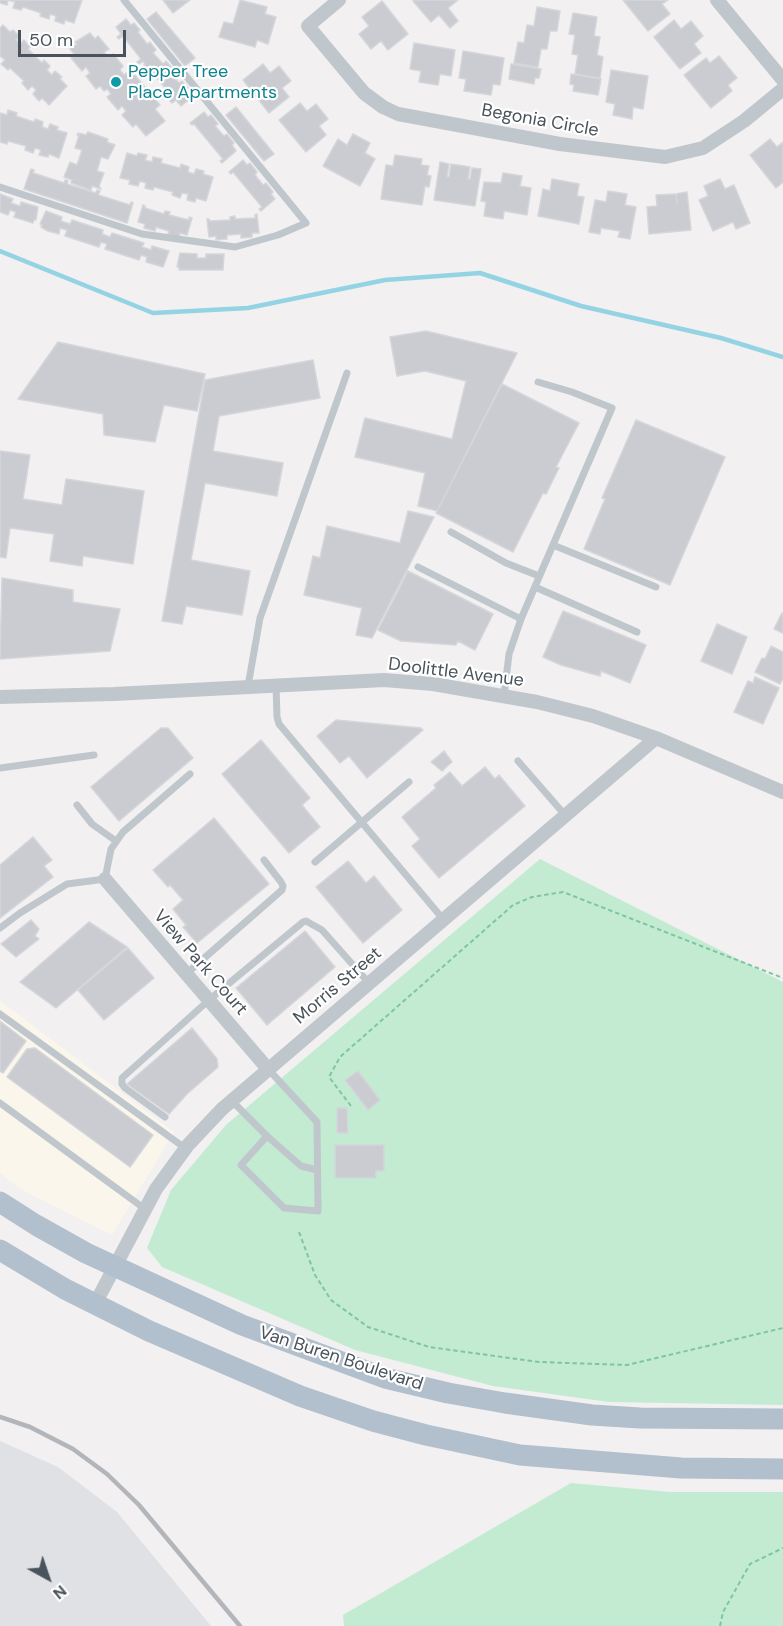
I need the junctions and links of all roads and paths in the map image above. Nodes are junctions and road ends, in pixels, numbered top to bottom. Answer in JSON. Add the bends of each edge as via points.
{"nodes":[{"id":1,"x":124,"y":0,"type":"edge"},
{"id":2,"x":339,"y":0,"type":"edge"},
{"id":3,"x":717,"y":0,"type":"edge"},
{"id":4,"x":783,"y":80,"type":"edge"},
{"id":5,"x":783,"y":89,"type":"edge"},
{"id":6,"x":0,"y":187,"type":"edge"},
{"id":7,"x":347,"y":373,"type":"dead end"},
{"id":8,"x":538,"y":382,"type":"dead end"},
{"id":9,"x":451,"y":532,"type":"dead end"},
{"id":10,"x":553,"y":545,"type":"junction"},
{"id":11,"x":418,"y":567,"type":"dead end"},
{"id":12,"x":539,"y":576,"type":"junction"},
{"id":13,"x":535,"y":587,"type":"junction"},
{"id":14,"x":656,"y":587,"type":"dead end"},
{"id":15,"x":521,"y":619,"type":"junction"},
{"id":16,"x":637,"y":632,"type":"dead end"},
{"id":17,"x":248,"y":686,"type":"junction"},
{"id":18,"x":276,"y":686,"type":"junction"},
{"id":19,"x":504,"y":696,"type":"junction"},
{"id":20,"x":0,"y":697,"type":"edge"},
{"id":21,"x":656,"y":738,"type":"junction"},
{"id":22,"x":94,"y":755,"type":"dead end"},
{"id":23,"x":518,"y":761,"type":"dead end"},
{"id":24,"x":0,"y":768,"type":"edge"},
{"id":25,"x":190,"y":774,"type":"dead end"},
{"id":26,"x":409,"y":782,"type":"dead end"},
{"id":27,"x":783,"y":792,"type":"edge"},
{"id":28,"x":77,"y":805,"type":"dead end"},
{"id":29,"x":565,"y":815,"type":"junction"},
{"id":30,"x":362,"y":822,"type":"junction"},
{"id":31,"x":116,"y":841,"type":"junction"},
{"id":32,"x":264,"y":860,"type":"dead end"},
{"id":33,"x":315,"y":862,"type":"dead end"},
{"id":34,"x":105,"y":879,"type":"junction"},
{"id":35,"x":443,"y":920,"type":"junction"},
{"id":36,"x":0,"y":928,"type":"edge"},
{"id":37,"x":186,"y":974,"type":"junction"},
{"id":38,"x":783,"y":978,"type":"edge"},
{"id":39,"x":369,"y":984,"type":"junction"},
{"id":40,"x":208,"y":1000,"type":"junction"},
{"id":41,"x":0,"y":1014,"type":"edge"},
{"id":42,"x":268,"y":1069,"type":"junction"},
{"id":43,"x":232,"y":1101,"type":"junction"},
{"id":44,"x":0,"y":1103,"type":"edge"},
{"id":45,"x":351,"y":1106,"type":"dead end"},
{"id":46,"x":165,"y":1117,"type":"dead end"},
{"id":47,"x":267,"y":1136,"type":"junction"},
{"id":48,"x":185,"y":1148,"type":"junction"},
{"id":49,"x":317,"y":1170,"type":"junction"},
{"id":50,"x":0,"y":1202,"type":"edge"},
{"id":51,"x":145,"y":1209,"type":"junction"},
{"id":52,"x":298,"y":1232,"type":"dead end"},
{"id":53,"x":0,"y":1250,"type":"edge"},
{"id":54,"x":114,"y":1266,"type":"junction"},
{"id":55,"x":95,"y":1304,"type":"junction"},
{"id":56,"x":783,"y":1328,"type":"edge"},
{"id":57,"x":783,"y":1419,"type":"edge"},
{"id":58,"x":783,"y":1469,"type":"edge"},
{"id":59,"x":783,"y":1548,"type":"edge"},
{"id":60,"x":720,"y":1626,"type":"edge"}],
"edges":[{"from":1,"to":6,"type":"lane","via":[[306,223],[235,247],[142,234]]},
{"from":2,"to":5,"type":"street","name":"Begonia Circle","via":[[308,26],[364,93],[398,114],[560,144],[665,157],[703,148]]},
{"from":3,"to":4,"type":"street"},
{"from":7,"to":17,"type":"lane","via":[[260,618]]},
{"from":8,"to":10,"type":"lane","via":[[612,408]]},
{"from":9,"to":12,"type":"lane","via":[[506,563]]},
{"from":10,"to":12,"type":"lane"},
{"from":10,"to":14,"type":"lane"},
{"from":11,"to":15,"type":"lane"},
{"from":12,"to":13,"type":"lane"},
{"from":13,"to":15,"type":"lane"},
{"from":13,"to":16,"type":"lane"},
{"from":15,"to":19,"type":"lane","via":[[509,654]]},
{"from":17,"to":18,"type":"street","name":"Doolittle Avenue"},
{"from":17,"to":20,"type":"street","name":"Doolittle Avenue"},
{"from":18,"to":19,"type":"street","name":"Doolittle Avenue","via":[[384,680]]},
{"from":18,"to":30,"type":"lane","via":[[279,724]]},
{"from":19,"to":21,"type":"street","name":"Doolittle Avenue","via":[[593,716]]},
{"from":21,"to":27,"type":"street","name":"Doolittle Avenue"},
{"from":21,"to":29,"type":"street","name":"Morris Street"},
{"from":22,"to":24,"type":"lane"},
{"from":23,"to":29,"type":"lane"},
{"from":25,"to":31,"type":"lane"},
{"from":26,"to":30,"type":"lane"},
{"from":28,"to":31,"type":"lane","via":[[92,824]]},
{"from":29,"to":35,"type":"street","name":"Morris Street"},
{"from":30,"to":33,"type":"lane"},
{"from":30,"to":35,"type":"lane"},
{"from":31,"to":34,"type":"lane"},
{"from":32,"to":37,"type":"lane","via":[[284,886],[282,890]]},
{"from":34,"to":36,"type":"lane","via":[[67,884]]},
{"from":34,"to":37,"type":"street","name":"View Park Court"},
{"from":35,"to":39,"type":"street","name":"Morris Street"},
{"from":37,"to":40,"type":"street","name":"View Park Court"},
{"from":38,"to":45,"type":"path","via":[[563,892],[532,897],[513,905],[340,1057],[329,1077]]},
{"from":39,"to":40,"type":"lane","via":[[322,930],[306,921]]},
{"from":39,"to":42,"type":"street","name":"Morris Street"},
{"from":40,"to":42,"type":"street","name":"View Park Court"},
{"from":40,"to":46,"type":"lane","via":[[122,1078],[125,1088]]},
{"from":41,"to":48,"type":"lane"},
{"from":42,"to":43,"type":"street","name":"Morris Street"},
{"from":42,"to":49,"type":"lane","via":[[317,1122]]},
{"from":43,"to":47,"type":"lane"},
{"from":43,"to":48,"type":"street","name":"Morris Street"},
{"from":44,"to":51,"type":"lane"},
{"from":47,"to":49,"type":"lane","via":[[301,1166]]},
{"from":47,"to":49,"type":"lane","via":[[241,1165],[284,1208],[318,1211]]},
{"from":48,"to":51,"type":"street","name":"Morris Street"},
{"from":50,"to":54,"type":"main road","name":"Van Buren Boulevard"},
{"from":51,"to":54,"type":"street","name":"Morris Street"},
{"from":52,"to":56,"type":"path","via":[[315,1275],[331,1300],[368,1327],[429,1347],[539,1362],[627,1365]]},
{"from":53,"to":55,"type":"main road"},
{"from":54,"to":55,"type":"street","name":"Morris Street"},
{"from":54,"to":57,"type":"main road","name":"Van Buren Boulevard","via":[[242,1326],[386,1378],[448,1393],[592,1415]]},
{"from":55,"to":58,"type":"main road","via":[[300,1396],[426,1435],[526,1456],[681,1468]]},
{"from":59,"to":60,"type":"path","via":[[750,1564],[723,1612]]}]}
